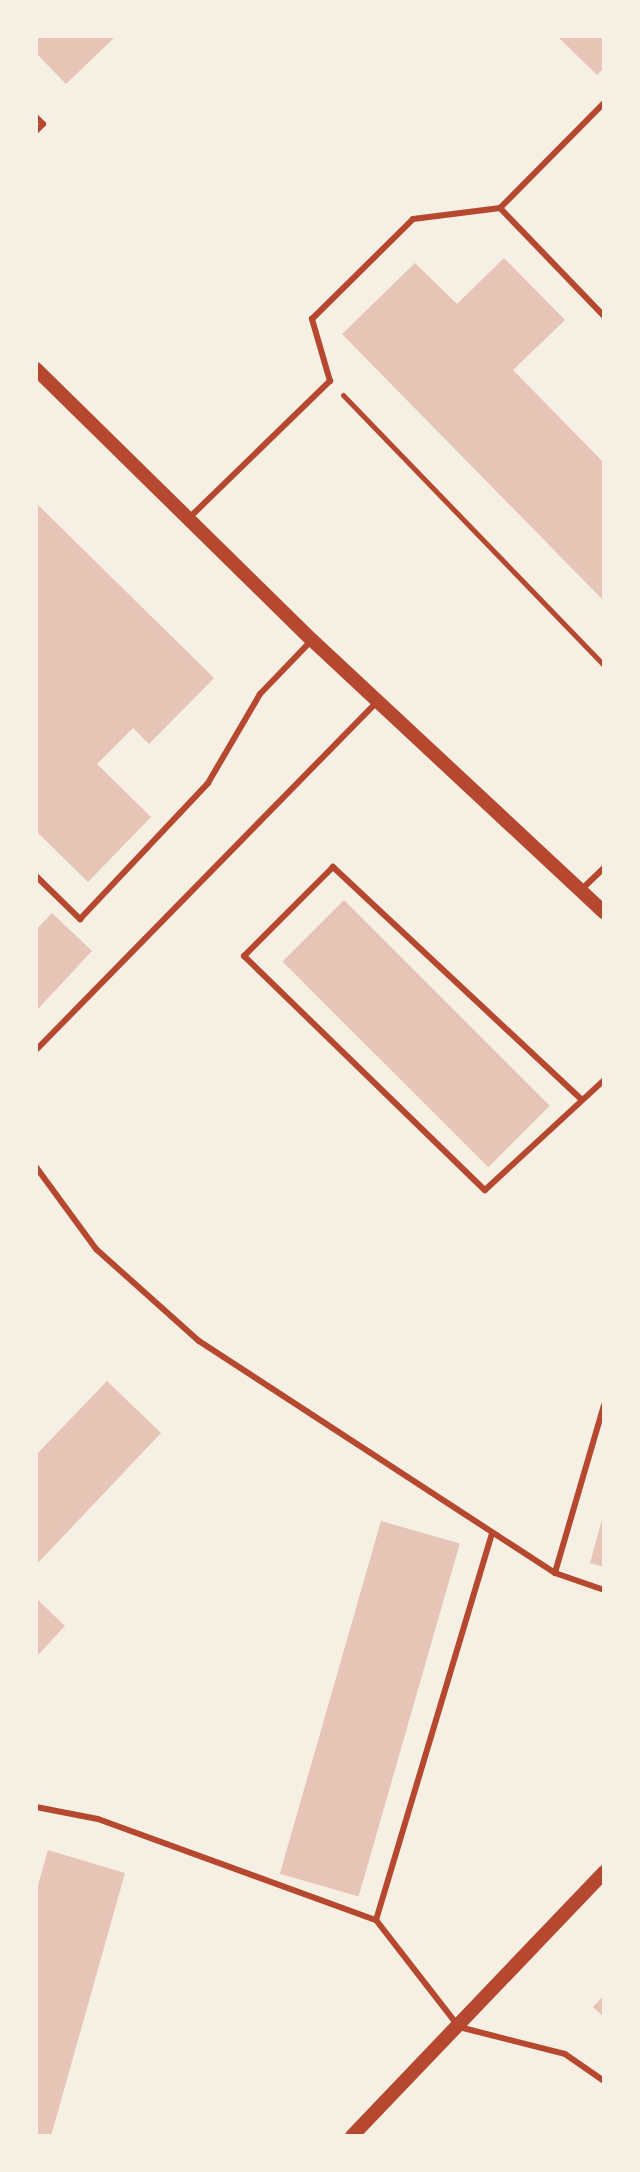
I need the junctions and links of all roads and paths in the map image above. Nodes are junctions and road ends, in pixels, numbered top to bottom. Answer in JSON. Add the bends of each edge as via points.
{"nodes":[{"id":1,"x":604,"y":103,"type":"edge"},
{"id":2,"x":36,"y":117,"type":"edge"},
{"id":3,"x":36,"y":131,"type":"edge"},
{"id":4,"x":500,"y":208,"type":"junction"},
{"id":5,"x":604,"y":316,"type":"edge"},
{"id":6,"x":36,"y":369,"type":"edge"},
{"id":7,"x":330,"y":381,"type":"junction"},
{"id":8,"x":189,"y":518,"type":"junction"},
{"id":9,"x":312,"y":640,"type":"junction"},
{"id":10,"x":604,"y":665,"type":"edge"},
{"id":11,"x":377,"y":702,"type":"junction"},
{"id":12,"x":604,"y":868,"type":"edge"},
{"id":13,"x":36,"y":876,"type":"edge"},
{"id":14,"x":581,"y":890,"type":"junction"},
{"id":15,"x":604,"y":912,"type":"edge"},
{"id":16,"x":36,"y":1050,"type":"edge"},
{"id":17,"x":604,"y":1080,"type":"edge"},
{"id":18,"x":581,"y":1099,"type":"junction"},
{"id":19,"x":36,"y":1167,"type":"edge"},
{"id":20,"x":604,"y":1405,"type":"edge"},
{"id":21,"x":492,"y":1533,"type":"junction"},
{"id":22,"x":555,"y":1573,"type":"junction"},
{"id":23,"x":604,"y":1590,"type":"edge"},
{"id":24,"x":36,"y":1807,"type":"edge"},
{"id":25,"x":604,"y":1872,"type":"edge"},
{"id":26,"x":376,"y":1920,"type":"junction"},
{"id":27,"x":459,"y":2027,"type":"junction"},
{"id":28,"x":604,"y":2081,"type":"edge"},
{"id":29,"x":352,"y":2136,"type":"edge"}],
"edges":[{"from":1,"to":4,"type":"lane"},
{"from":2,"to":3,"type":"lane","via":[[43,124]]},
{"from":4,"to":5,"type":"lane"},
{"from":4,"to":7,"type":"lane","via":[[413,219],[312,319]]},
{"from":6,"to":8,"type":"street"},
{"from":7,"to":8,"type":"lane"},
{"from":7,"to":10,"type":"path"},
{"from":8,"to":9,"type":"street"},
{"from":9,"to":11,"type":"street"},
{"from":9,"to":13,"type":"lane","via":[[260,694],[208,783],[80,919]]},
{"from":11,"to":14,"type":"street"},
{"from":11,"to":16,"type":"lane"},
{"from":12,"to":14,"type":"lane"},
{"from":14,"to":15,"type":"street"},
{"from":17,"to":18,"type":"lane"},
{"from":18,"to":18,"type":"lane","via":[[485,1190],[244,956],[333,867]]},
{"from":19,"to":21,"type":"lane","via":[[96,1249],[199,1341]]},
{"from":20,"to":22,"type":"lane"},
{"from":21,"to":22,"type":"lane"},
{"from":21,"to":26,"type":"lane"},
{"from":22,"to":23,"type":"lane"},
{"from":24,"to":26,"type":"lane","via":[[98,1819]]},
{"from":25,"to":27,"type":"street"},
{"from":26,"to":27,"type":"lane"},
{"from":27,"to":28,"type":"lane","via":[[565,2054]]},
{"from":27,"to":29,"type":"street"}]}
